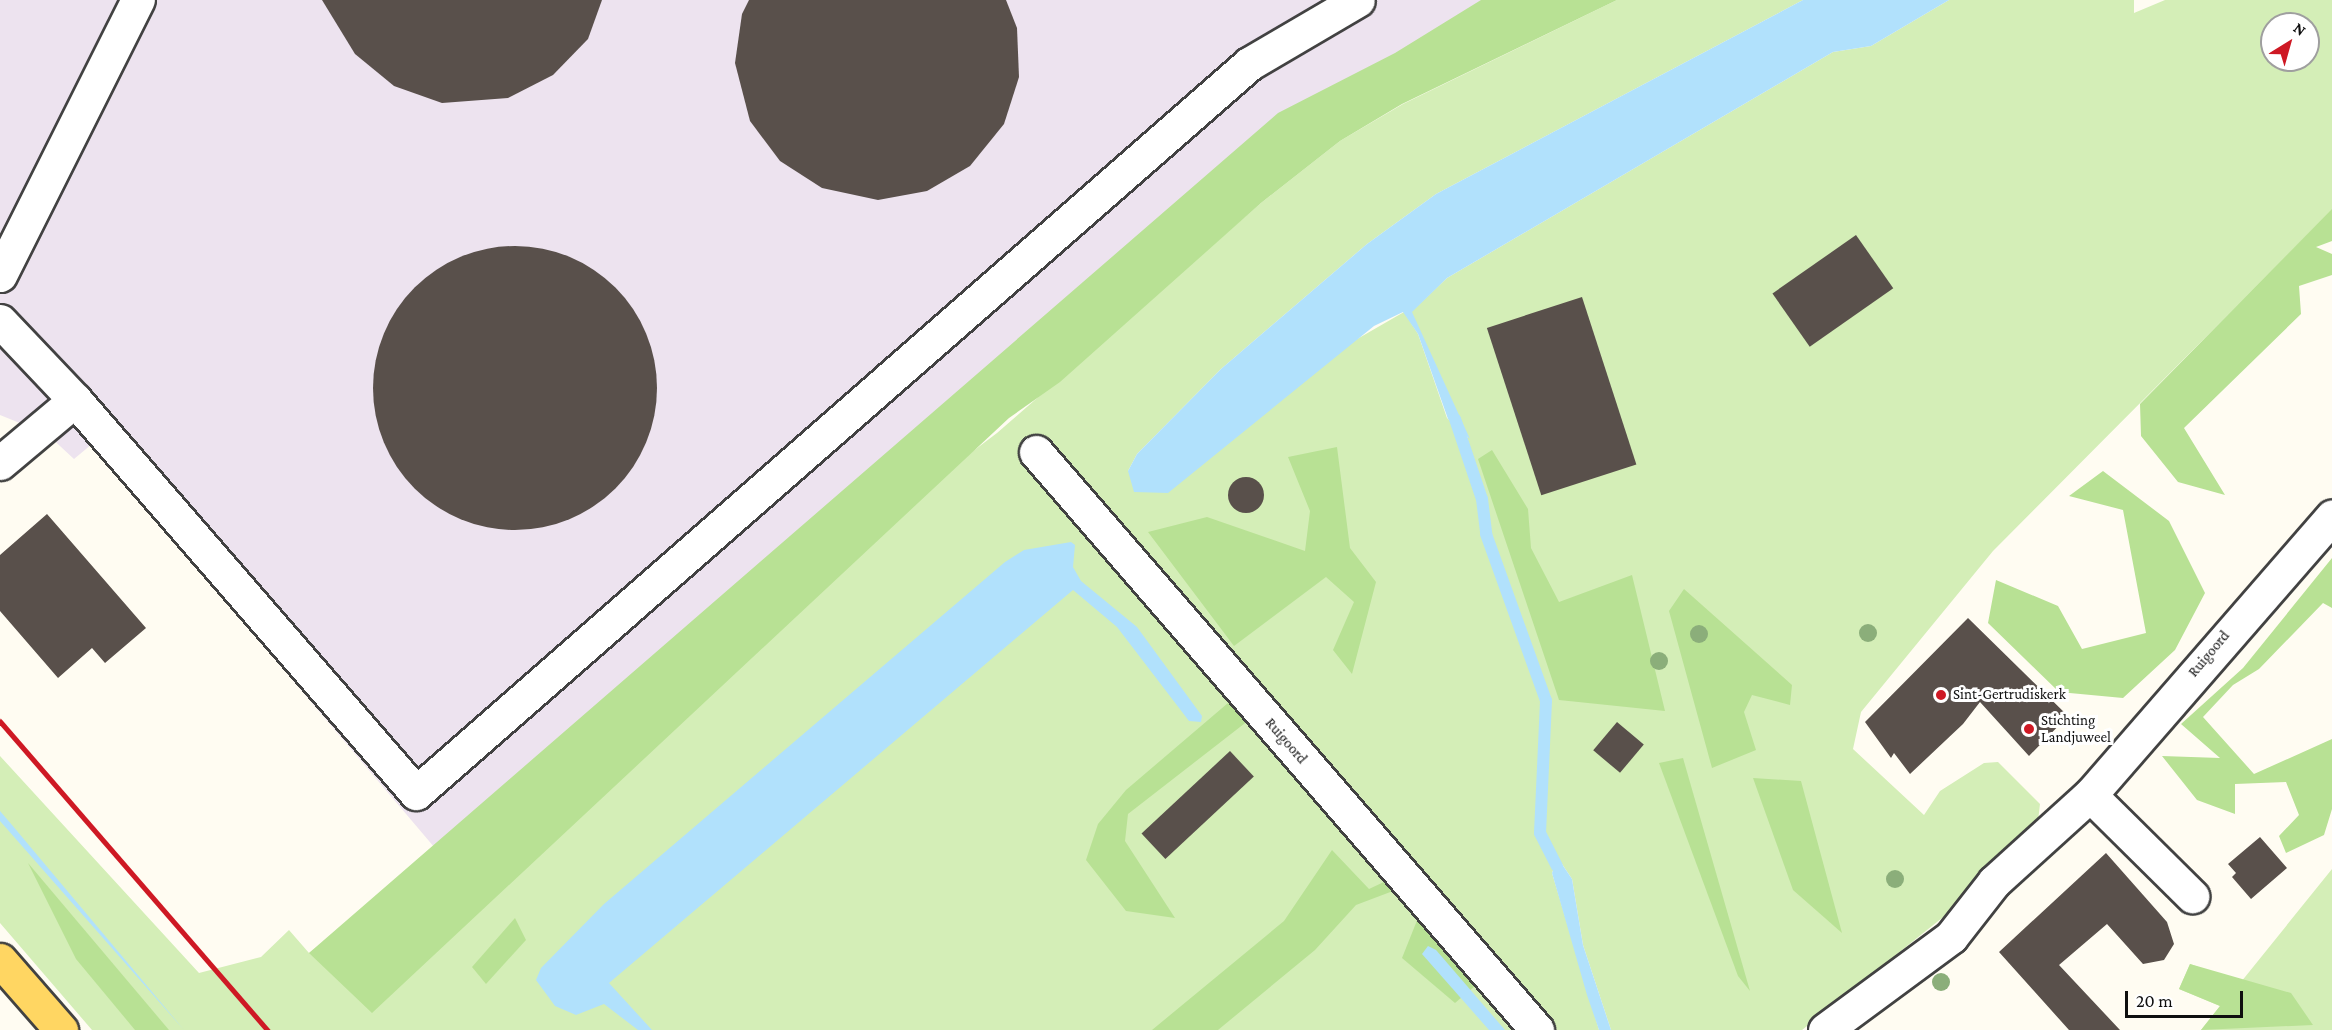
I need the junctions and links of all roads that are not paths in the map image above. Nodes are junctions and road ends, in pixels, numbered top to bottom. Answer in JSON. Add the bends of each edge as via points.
{"nodes":[{"id":1,"x":138,"y":0,"type":"edge"},
{"id":2,"x":1358,"y":0,"type":"edge"},
{"id":3,"x":0,"y":275,"type":"edge"},
{"id":4,"x":0,"y":321,"type":"edge"},
{"id":5,"x":75,"y":400,"type":"junction"},
{"id":6,"x":1036,"y":452,"type":"dead end"},
{"id":7,"x":0,"y":463,"type":"edge"},
{"id":8,"x":2332,"y":517,"type":"edge"},
{"id":9,"x":2090,"y":795,"type":"junction"},
{"id":10,"x":2192,"y":896,"type":"dead end"},
{"id":11,"x":0,"y":960,"type":"edge"},
{"id":12,"x":61,"y":1030,"type":"edge"},
{"id":13,"x":1537,"y":1030,"type":"edge"},
{"id":14,"x":1825,"y":1030,"type":"edge"}],
"edges":[{"from":1,"to":3,"type":"street"},
{"from":2,"to":5,"type":"street","via":[[1249,64],[416,793]]},
{"from":4,"to":5,"type":"street"},
{"from":5,"to":7,"type":"street"},
{"from":6,"to":13,"type":"street","name":"Ruigoord"},
{"from":8,"to":9,"type":"street","name":"Ruigoord"},
{"from":9,"to":10,"type":"street"},
{"from":9,"to":14,"type":"street","name":"Ruigoord","via":[[1995,882],[1951,937]]},
{"from":11,"to":12,"type":"main road"}]}
